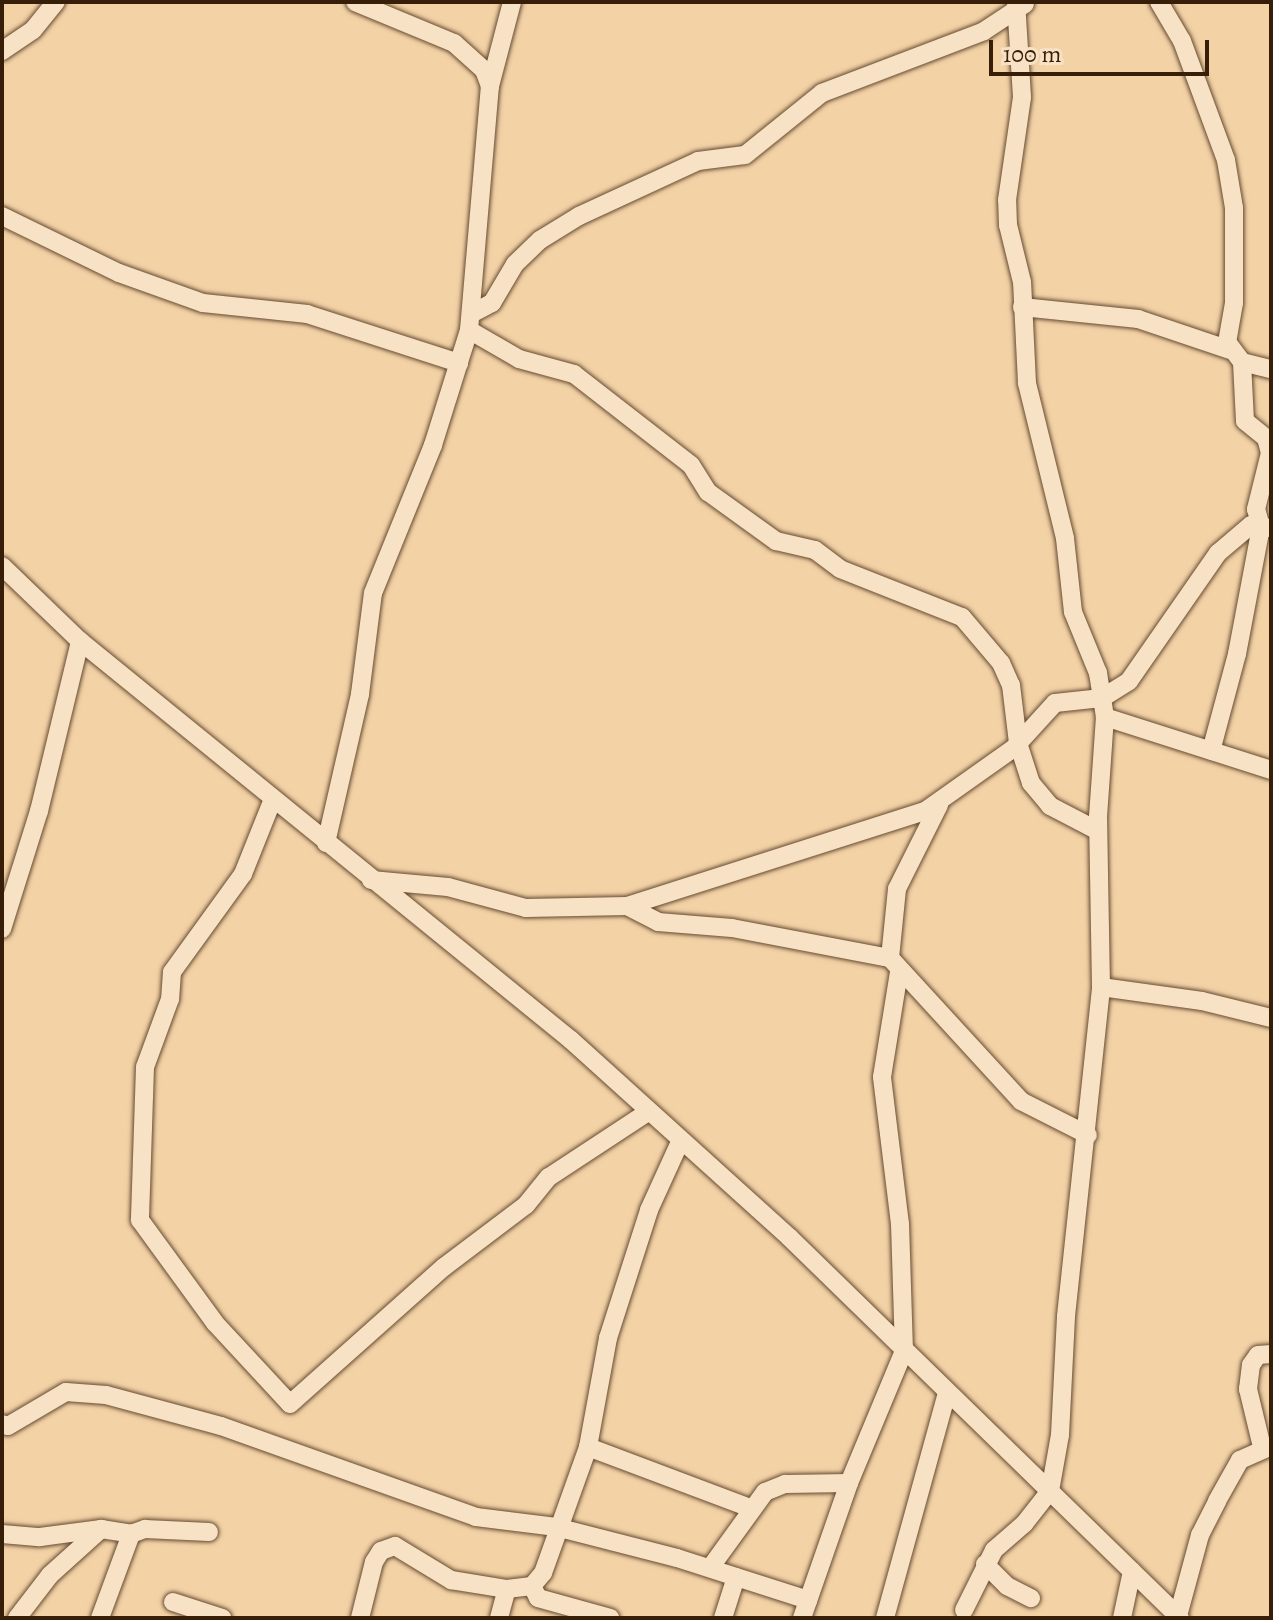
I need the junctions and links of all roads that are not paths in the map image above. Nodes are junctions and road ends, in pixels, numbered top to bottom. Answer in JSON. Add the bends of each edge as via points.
{"nodes":[{"id":1,"x":56,"y":2,"type":"edge"},
{"id":2,"x":355,"y":2,"type":"edge"},
{"id":3,"x":512,"y":2,"type":"edge"},
{"id":4,"x":1159,"y":2,"type":"edge"},
{"id":5,"x":1020,"y":4,"type":"edge"},
{"id":6,"x":2,"y":51,"type":"edge"},
{"id":7,"x":490,"y":86,"type":"junction"},
{"id":8,"x":2,"y":216,"type":"edge"},
{"id":9,"x":1022,"y":307,"type":"junction"},
{"id":10,"x":470,"y":322,"type":"junction"},
{"id":11,"x":1236,"y":356,"type":"junction"},
{"id":12,"x":459,"y":363,"type":"junction"},
{"id":13,"x":1271,"y":369,"type":"edge"},
{"id":14,"x":1266,"y":528,"type":"edge"},
{"id":15,"x":2,"y":566,"type":"edge"},
{"id":16,"x":80,"y":641,"type":"junction"},
{"id":17,"x":1102,"y":698,"type":"junction"},
{"id":18,"x":1105,"y":717,"type":"junction"},
{"id":19,"x":1018,"y":743,"type":"junction"},
{"id":20,"x":1211,"y":751,"type":"junction"},
{"id":21,"x":1271,"y":770,"type":"edge"},
{"id":22,"x":273,"y":799,"type":"junction"},
{"id":23,"x":943,"y":800,"type":"junction"},
{"id":24,"x":1098,"y":831,"type":"junction"},
{"id":25,"x":326,"y":843,"type":"junction"},
{"id":26,"x":371,"y":880,"type":"junction"},
{"id":27,"x":627,"y":906,"type":"junction"},
{"id":28,"x":2,"y":929,"type":"edge"},
{"id":29,"x":895,"y":965,"type":"junction"},
{"id":30,"x":1101,"y":987,"type":"junction"},
{"id":31,"x":1271,"y":1018,"type":"edge"},
{"id":32,"x":648,"y":1112,"type":"junction"},
{"id":33,"x":1088,"y":1135,"type":"junction"},
{"id":34,"x":680,"y":1142,"type":"junction"},
{"id":35,"x":904,"y":1351,"type":"junction"},
{"id":36,"x":1271,"y":1354,"type":"edge"},
{"id":37,"x":947,"y":1393,"type":"junction"},
{"id":38,"x":2,"y":1424,"type":"edge"},
{"id":39,"x":588,"y":1447,"type":"junction"},
{"id":40,"x":1266,"y":1447,"type":"edge"},
{"id":41,"x":849,"y":1483,"type":"junction"},
{"id":42,"x":1050,"y":1491,"type":"junction"},
{"id":43,"x":750,"y":1508,"type":"junction"},
{"id":44,"x":556,"y":1527,"type":"junction"},
{"id":45,"x":101,"y":1529,"type":"junction"},
{"id":46,"x":209,"y":1532,"type":"dead end"},
{"id":47,"x":2,"y":1534,"type":"edge"},
{"id":48,"x":131,"y":1534,"type":"junction"},
{"id":49,"x":985,"y":1564,"type":"junction"},
{"id":50,"x":710,"y":1568,"type":"junction"},
{"id":51,"x":1132,"y":1571,"type":"junction"},
{"id":52,"x":736,"y":1577,"type":"junction"},
{"id":53,"x":532,"y":1586,"type":"junction"},
{"id":54,"x":507,"y":1589,"type":"junction"},
{"id":55,"x":1031,"y":1598,"type":"dead end"},
{"id":56,"x":173,"y":1602,"type":"dead end"},
{"id":57,"x":805,"y":1609,"type":"edge"},
{"id":58,"x":964,"y":1610,"type":"dead end"},
{"id":59,"x":1179,"y":1617,"type":"edge"},
{"id":60,"x":17,"y":1618,"type":"edge"},
{"id":61,"x":100,"y":1618,"type":"edge"},
{"id":62,"x":222,"y":1618,"type":"edge"},
{"id":63,"x":360,"y":1618,"type":"edge"},
{"id":64,"x":499,"y":1618,"type":"edge"},
{"id":65,"x":610,"y":1618,"type":"edge"},
{"id":66,"x":723,"y":1618,"type":"edge"},
{"id":67,"x":885,"y":1618,"type":"edge"},
{"id":68,"x":1122,"y":1618,"type":"edge"}],
"edges":[{"from":1,"to":6,"type":"street","via":[[33,30]]},
{"from":2,"to":7,"type":"street","via":[[454,43],[484,70]]},
{"from":3,"to":7,"type":"street"},
{"from":4,"to":11,"type":"street","via":[[1203,92],[1232,188]]},
{"from":5,"to":9,"type":"street","via":[[1022,97],[1007,200]]},
{"from":5,"to":10,"type":"street","via":[[970,37],[822,93],[745,155],[698,161],[579,216],[540,240],[515,264],[492,303]]},
{"from":7,"to":10,"type":"street"},
{"from":8,"to":12,"type":"street","via":[[119,273],[203,303],[307,314]]},
{"from":9,"to":11,"type":"street","via":[[1138,319]]},
{"from":9,"to":17,"type":"street","via":[[1027,383],[1065,538],[1073,612],[1098,673]]},
{"from":10,"to":12,"type":"street"},
{"from":10,"to":19,"type":"street","via":[[519,359],[574,374],[691,465],[708,492],[776,541],[815,550],[840,569],[944,605],[962,617],[1001,663],[1011,685]]},
{"from":11,"to":13,"type":"street"},
{"from":11,"to":14,"type":"street","via":[[1245,421],[1266,438],[1270,453],[1256,509]]},
{"from":12,"to":25,"type":"street","via":[[417,490],[373,593],[360,694]]},
{"from":14,"to":17,"type":"street","via":[[1237,534],[1218,553],[1129,681]]},
{"from":14,"to":20,"type":"street"},
{"from":15,"to":16,"type":"street"},
{"from":16,"to":22,"type":"street"},
{"from":16,"to":28,"type":"street","via":[[39,811]]},
{"from":17,"to":18,"type":"street"},
{"from":17,"to":19,"type":"street","via":[[1055,703]]},
{"from":18,"to":20,"type":"street"},
{"from":18,"to":24,"type":"street"},
{"from":19,"to":23,"type":"street"},
{"from":19,"to":24,"type":"street","via":[[1031,783],[1050,806]]},
{"from":20,"to":21,"type":"street"},
{"from":22,"to":25,"type":"street"},
{"from":22,"to":32,"type":"street","via":[[243,874],[172,972],[170,999],[145,1067],[140,1220],[215,1323],[290,1404],[444,1267],[526,1205],[549,1177]]},
{"from":23,"to":27,"type":"street","via":[[925,811],[827,839],[769,865]]},
{"from":23,"to":29,"type":"street","via":[[911,853],[897,889]]},
{"from":24,"to":30,"type":"street"},
{"from":25,"to":26,"type":"street"},
{"from":26,"to":27,"type":"street","via":[[448,887],[526,908]]},
{"from":26,"to":32,"type":"street","via":[[571,1040]]},
{"from":27,"to":29,"type":"street","via":[[658,922],[732,928]]},
{"from":29,"to":33,"type":"street","via":[[963,1031],[1021,1101]]},
{"from":29,"to":35,"type":"street","via":[[882,1077],[900,1224]]},
{"from":30,"to":31,"type":"street","via":[[1202,1001]]},
{"from":30,"to":33,"type":"street"},
{"from":32,"to":34,"type":"street"},
{"from":33,"to":42,"type":"street"},
{"from":34,"to":35,"type":"street","via":[[789,1237]]},
{"from":34,"to":39,"type":"street","via":[[649,1210],[608,1338]]},
{"from":35,"to":37,"type":"street"},
{"from":35,"to":41,"type":"street"},
{"from":36,"to":40,"type":"street","via":[[1258,1355],[1251,1365],[1248,1389]]},
{"from":37,"to":42,"type":"street"},
{"from":37,"to":67,"type":"street"},
{"from":38,"to":44,"type":"street","via":[[8,1426],[66,1392],[106,1395],[221,1426],[476,1517]]},
{"from":39,"to":43,"type":"street"},
{"from":39,"to":44,"type":"street"},
{"from":40,"to":59,"type":"street","via":[[1240,1460],[1217,1501],[1200,1535]]},
{"from":41,"to":43,"type":"street","via":[[785,1484],[765,1492]]},
{"from":41,"to":57,"type":"street"},
{"from":42,"to":49,"type":"street"},
{"from":42,"to":51,"type":"street"},
{"from":43,"to":50,"type":"street"},
{"from":44,"to":50,"type":"street"},
{"from":44,"to":53,"type":"street","via":[[543,1573]]},
{"from":45,"to":47,"type":"street","via":[[40,1537]]},
{"from":45,"to":48,"type":"street"},
{"from":45,"to":60,"type":"street","via":[[50,1575]]},
{"from":46,"to":48,"type":"street","via":[[145,1529]]},
{"from":48,"to":61,"type":"street"},
{"from":49,"to":55,"type":"street","via":[[1007,1586]]},
{"from":49,"to":58,"type":"street"},
{"from":50,"to":52,"type":"street"},
{"from":51,"to":59,"type":"street"},
{"from":51,"to":68,"type":"street"},
{"from":52,"to":57,"type":"street"},
{"from":52,"to":66,"type":"street"},
{"from":53,"to":54,"type":"street"},
{"from":53,"to":65,"type":"street","via":[[538,1598]]},
{"from":54,"to":63,"type":"street","via":[[451,1580],[395,1546],[381,1551],[374,1562]]},
{"from":54,"to":64,"type":"street"},
{"from":56,"to":62,"type":"street"}]}
